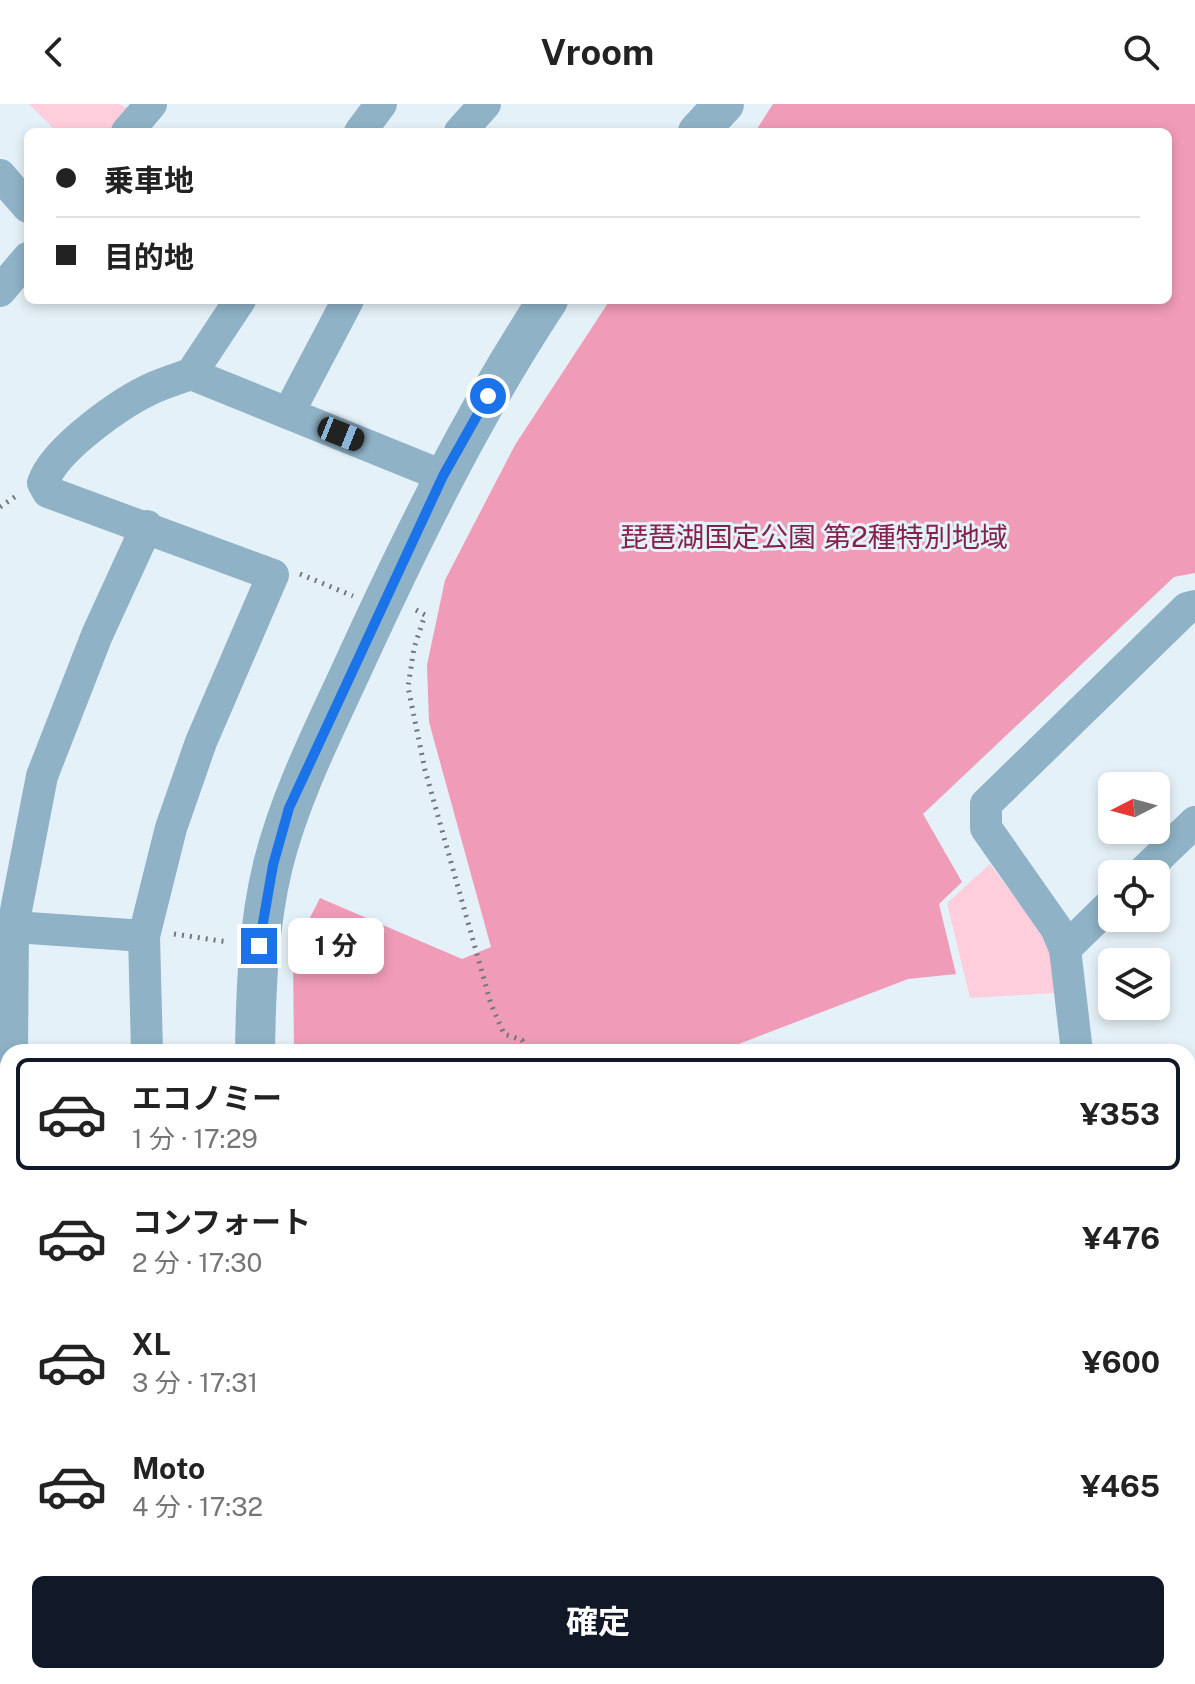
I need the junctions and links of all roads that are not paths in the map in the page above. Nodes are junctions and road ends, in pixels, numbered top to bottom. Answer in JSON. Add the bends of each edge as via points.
{"nodes":[{"id":1,"x":151,"y":104,"type":"edge"},
{"id":2,"x":381,"y":104,"type":"edge"},
{"id":3,"x":485,"y":104,"type":"edge"},
{"id":4,"x":724,"y":104,"type":"edge"},
{"id":5,"x":130,"y":128,"type":"edge"},
{"id":6,"x":363,"y":128,"type":"edge"},
{"id":7,"x":464,"y":128,"type":"edge"},
{"id":8,"x":702,"y":128,"type":"edge"},
{"id":9,"x":0,"y":175,"type":"edge"},
{"id":10,"x":24,"y":202,"type":"edge"},
{"id":11,"x":24,"y":263,"type":"edge"},
{"id":12,"x":0,"y":291,"type":"edge"},
{"id":13,"x":237,"y":304,"type":"edge"},
{"id":14,"x":346,"y":304,"type":"edge"},
{"id":15,"x":545,"y":304,"type":"edge"},
{"id":16,"x":191,"y":374,"type":"junction"},
{"id":17,"x":289,"y":412,"type":"junction"},
{"id":18,"x":443,"y":476,"type":"junction"},
{"id":19,"x":147,"y":526,"type":"junction"},
{"id":20,"x":1195,"y":606,"type":"edge"},
{"id":21,"x":1195,"y":822,"type":"edge"},
{"id":22,"x":1156,"y":860,"type":"edge"},
{"id":23,"x":1098,"y":917,"type":"edge"},
{"id":24,"x":6,"y":926,"type":"edge"},
{"id":25,"x":145,"y":933,"type":"junction"},
{"id":26,"x":1065,"y":949,"type":"junction"},
{"id":27,"x":12,"y":1044,"type":"edge"},
{"id":28,"x":147,"y":1044,"type":"edge"},
{"id":29,"x":255,"y":1044,"type":"edge"},
{"id":30,"x":1076,"y":1044,"type":"edge"}],
"edges":[{"from":1,"to":5,"type":"street"},
{"from":2,"to":6,"type":"street"},
{"from":3,"to":7,"type":"street"},
{"from":4,"to":8,"type":"street"},
{"from":9,"to":10,"type":"street"},
{"from":11,"to":12,"type":"street"},
{"from":13,"to":16,"type":"street"},
{"from":14,"to":17,"type":"street"},
{"from":15,"to":18,"type":"street"},
{"from":16,"to":17,"type":"street"},
{"from":16,"to":19,"type":"street","via":[[154,387],[106,417],[59,455],[43,483],[48,492]]},
{"from":17,"to":18,"type":"street"},
{"from":18,"to":29,"type":"street","via":[[289,808],[262,918]]},
{"from":19,"to":24,"type":"street","via":[[42,776]]},
{"from":19,"to":25,"type":"street","via":[[273,575],[201,742],[171,828]]},
{"from":20,"to":26,"type":"street","via":[[1187,608],[986,804],[986,828]]},
{"from":21,"to":22,"type":"street"},
{"from":23,"to":26,"type":"street"},
{"from":24,"to":25,"type":"street"},
{"from":24,"to":27,"type":"street"},
{"from":25,"to":28,"type":"street"},
{"from":26,"to":30,"type":"street"}]}
